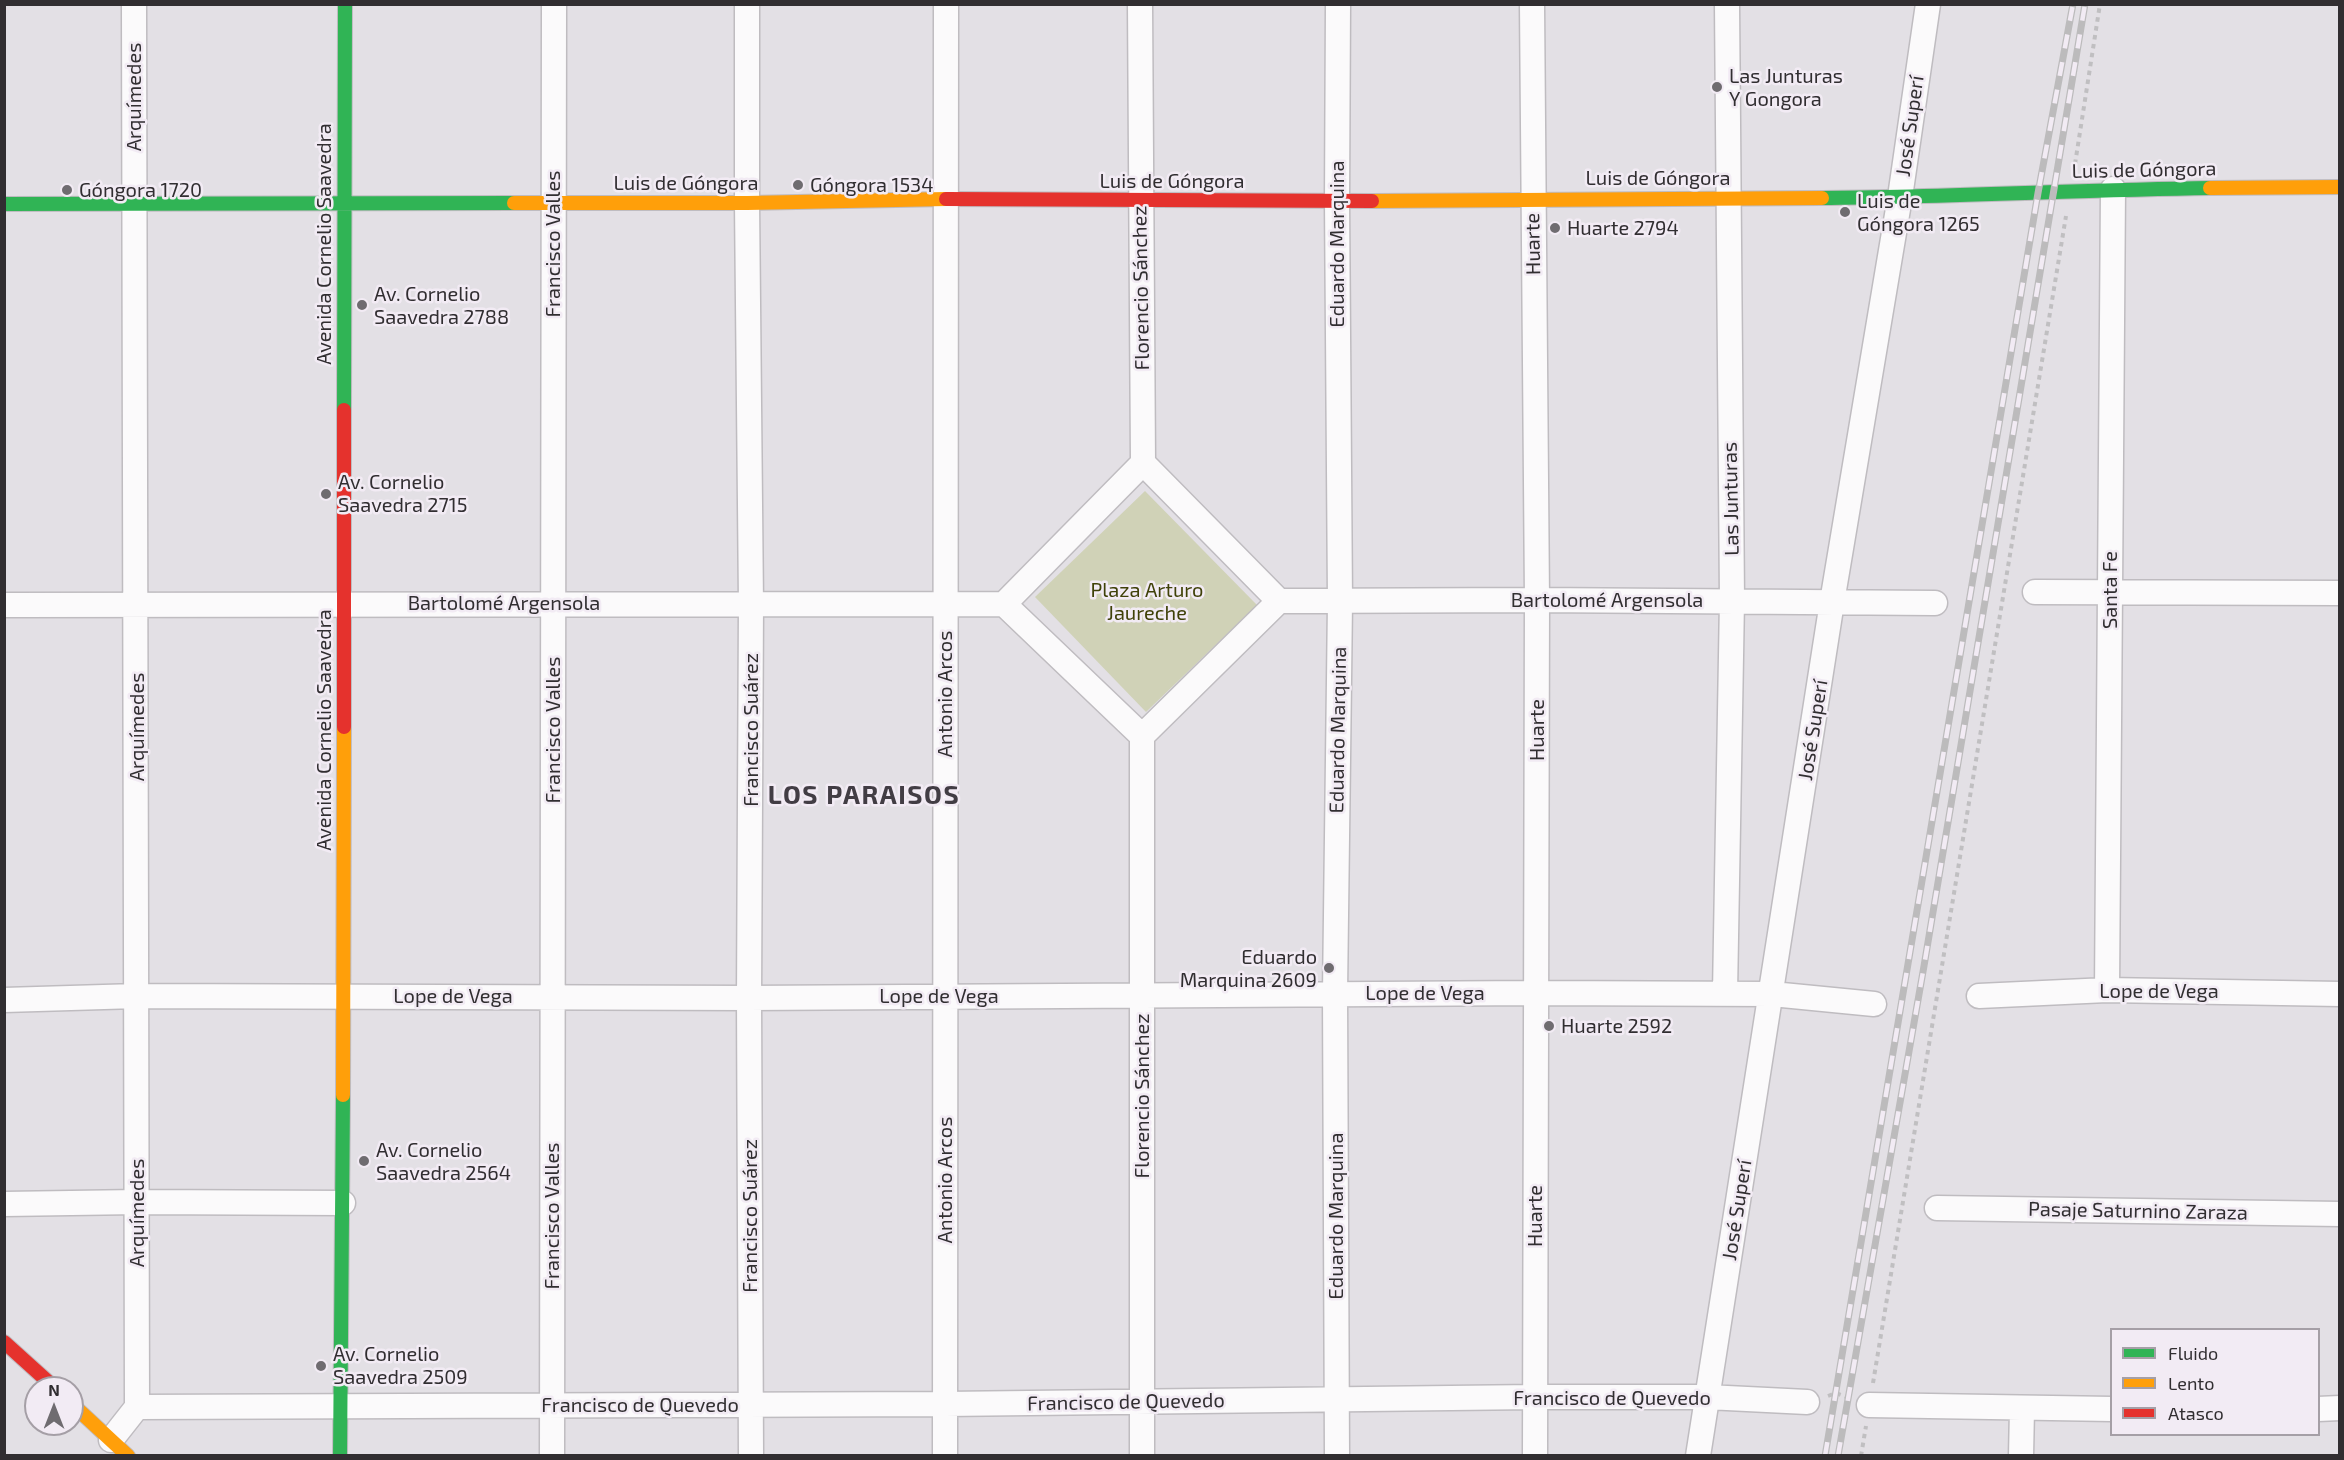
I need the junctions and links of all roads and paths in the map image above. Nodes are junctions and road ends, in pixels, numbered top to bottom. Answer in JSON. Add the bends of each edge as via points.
{"nodes":[{"id":1,"x":134,"y":4,"type":"edge"},
{"id":2,"x":345,"y":4,"type":"edge"},
{"id":3,"x":554,"y":4,"type":"edge"},
{"id":4,"x":747,"y":4,"type":"edge"},
{"id":5,"x":946,"y":4,"type":"edge"},
{"id":6,"x":1140,"y":4,"type":"edge"},
{"id":7,"x":1338,"y":4,"type":"edge"},
{"id":8,"x":1532,"y":4,"type":"edge"},
{"id":9,"x":1727,"y":4,"type":"edge"},
{"id":10,"x":1928,"y":4,"type":"edge"},
{"id":11,"x":2100,"y":4,"type":"edge"},
{"id":12,"x":2340,"y":187,"type":"edge"},
{"id":13,"x":2113,"y":189,"type":"junction"},
{"id":14,"x":2070,"y":190,"type":"junction"},
{"id":15,"x":1899,"y":197,"type":"junction"},
{"id":16,"x":1532,"y":198,"type":"junction"},
{"id":17,"x":1728,"y":198,"type":"junction"},
{"id":18,"x":946,"y":199,"type":"junction"},
{"id":19,"x":1141,"y":201,"type":"junction"},
{"id":20,"x":1337,"y":201,"type":"junction"},
{"id":21,"x":553,"y":202,"type":"junction"},
{"id":22,"x":344,"y":203,"type":"junction"},
{"id":23,"x":747,"y":203,"type":"junction"},
{"id":24,"x":4,"y":204,"type":"edge"},
{"id":25,"x":134,"y":204,"type":"junction"},
{"id":26,"x":1143,"y":463,"type":"junction"},
{"id":27,"x":2035,"y":592,"type":"dead end"},
{"id":28,"x":2340,"y":592,"type":"edge"},
{"id":29,"x":2110,"y":593,"type":"junction"},
{"id":30,"x":1537,"y":600,"type":"junction"},
{"id":31,"x":1732,"y":600,"type":"junction"},
{"id":32,"x":1279,"y":602,"type":"junction"},
{"id":33,"x":1340,"y":602,"type":"junction"},
{"id":34,"x":1832,"y":602,"type":"junction"},
{"id":35,"x":343,"y":603,"type":"junction"},
{"id":36,"x":553,"y":603,"type":"junction"},
{"id":37,"x":752,"y":603,"type":"junction"},
{"id":38,"x":1935,"y":603,"type":"dead end"},
{"id":39,"x":137,"y":604,"type":"junction"},
{"id":40,"x":945,"y":604,"type":"junction"},
{"id":41,"x":1004,"y":604,"type":"junction"},
{"id":42,"x":4,"y":605,"type":"edge"},
{"id":43,"x":1142,"y":736,"type":"junction"},
{"id":44,"x":2107,"y":990,"type":"junction"},
{"id":45,"x":1335,"y":993,"type":"junction"},
{"id":46,"x":1535,"y":993,"type":"junction"},
{"id":47,"x":1725,"y":993,"type":"junction"},
{"id":48,"x":1772,"y":994,"type":"junction"},
{"id":49,"x":2340,"y":994,"type":"edge"},
{"id":50,"x":945,"y":995,"type":"junction"},
{"id":51,"x":1142,"y":995,"type":"junction"},
{"id":52,"x":137,"y":996,"type":"junction"},
{"id":53,"x":552,"y":996,"type":"junction"},
{"id":54,"x":1979,"y":996,"type":"dead end"},
{"id":55,"x":342,"y":997,"type":"junction"},
{"id":56,"x":749,"y":998,"type":"junction"},
{"id":57,"x":4,"y":1000,"type":"edge"},
{"id":58,"x":1874,"y":1004,"type":"dead end"},
{"id":59,"x":138,"y":1202,"type":"junction"},
{"id":60,"x":342,"y":1203,"type":"junction"},
{"id":61,"x":4,"y":1204,"type":"edge"},
{"id":62,"x":1937,"y":1208,"type":"dead end"},
{"id":63,"x":2340,"y":1214,"type":"edge"},
{"id":64,"x":4,"y":1342,"type":"edge"},
{"id":65,"x":42,"y":1376,"type":"edge"},
{"id":66,"x":1535,"y":1397,"type":"junction"},
{"id":67,"x":1707,"y":1397,"type":"junction"},
{"id":68,"x":1338,"y":1401,"type":"junction"},
{"id":69,"x":1142,"y":1402,"type":"junction"},
{"id":70,"x":1807,"y":1402,"type":"joint"},
{"id":71,"x":945,"y":1404,"type":"junction"},
{"id":72,"x":340,"y":1405,"type":"junction"},
{"id":73,"x":751,"y":1405,"type":"junction"},
{"id":74,"x":1869,"y":1405,"type":"junction"},
{"id":75,"x":552,"y":1406,"type":"junction"},
{"id":76,"x":137,"y":1407,"type":"junction"},
{"id":77,"x":2320,"y":1408,"type":"edge"},
{"id":78,"x":2340,"y":1408,"type":"edge"},
{"id":79,"x":2022,"y":1409,"type":"junction"},
{"id":80,"x":2110,"y":1409,"type":"edge"},
{"id":81,"x":84,"y":1415,"type":"edge"},
{"id":82,"x":120,"y":1448,"type":"edge"},
{"id":83,"x":340,"y":1455,"type":"edge"},
{"id":84,"x":552,"y":1455,"type":"edge"},
{"id":85,"x":751,"y":1455,"type":"edge"},
{"id":86,"x":945,"y":1455,"type":"edge"},
{"id":87,"x":1142,"y":1455,"type":"edge"},
{"id":88,"x":1337,"y":1455,"type":"edge"},
{"id":89,"x":1535,"y":1455,"type":"edge"},
{"id":90,"x":1698,"y":1455,"type":"edge"},
{"id":91,"x":1861,"y":1455,"type":"edge"},
{"id":92,"x":2021,"y":1455,"type":"edge"}],
"edges":[{"from":1,"to":25,"type":"street","name":"Arquímedes"},
{"from":2,"to":22,"type":"main road","name":"Avenida Cornelio Saavedra"},
{"from":3,"to":21,"type":"street","name":"Francisco Valles"},
{"from":4,"to":23,"type":"street","name":"Francisco Suárez"},
{"from":5,"to":18,"type":"street","name":"Antonio Arcos"},
{"from":6,"to":19,"type":"street","name":"Florencio Sánchez"},
{"from":7,"to":20,"type":"street","name":"Eduardo Marquina"},
{"from":8,"to":16,"type":"street","name":"Huarte"},
{"from":9,"to":17,"type":"street","name":"Las Junturas"},
{"from":10,"to":15,"type":"street","name":"José Superí"},
{"from":11,"to":14,"type":"path"},
{"from":12,"to":13,"type":"main road","name":"Luis de Góngora"},
{"from":13,"to":14,"type":"main road","name":"Luis de Góngora"},
{"from":13,"to":29,"type":"street","name":"Santa Fe"},
{"from":14,"to":15,"type":"main road","name":"Luis de Góngora"},
{"from":14,"to":74,"type":"path"},
{"from":15,"to":17,"type":"main road","name":"Luis de Góngora"},
{"from":15,"to":34,"type":"street","name":"José Superí"},
{"from":16,"to":17,"type":"main road","name":"Luis de Góngora"},
{"from":16,"to":20,"type":"main road","name":"Luis de Góngora"},
{"from":16,"to":30,"type":"street","name":"Huarte"},
{"from":17,"to":31,"type":"street","name":"Las Junturas"},
{"from":18,"to":19,"type":"main road","name":"Luis de Góngora"},
{"from":18,"to":23,"type":"main road","name":"Luis de Góngora"},
{"from":18,"to":40,"type":"street","name":"Antonio Arcos"},
{"from":19,"to":20,"type":"main road","name":"Luis de Góngora"},
{"from":19,"to":26,"type":"street","name":"Florencio Sánchez"},
{"from":20,"to":33,"type":"street","name":"Eduardo Marquina"},
{"from":21,"to":22,"type":"main road","name":"Luis de Góngora"},
{"from":21,"to":23,"type":"main road","name":"Luis de Góngora"},
{"from":21,"to":36,"type":"street","name":"Francisco Valles"},
{"from":22,"to":25,"type":"main road","name":"Luis de Góngora"},
{"from":22,"to":35,"type":"main road","name":"Avenida Cornelio Saavedra"},
{"from":23,"to":37,"type":"street","name":"Francisco Suárez"},
{"from":24,"to":25,"type":"main road","name":"Luis de Góngora"},
{"from":25,"to":39,"type":"street","name":"Arquímedes"},
{"from":26,"to":32,"type":"street"},
{"from":26,"to":41,"type":"street"},
{"from":27,"to":29,"type":"street"},
{"from":28,"to":29,"type":"street"},
{"from":29,"to":44,"type":"street","name":"Santa Fe"},
{"from":30,"to":31,"type":"street","name":"Bartolomé Argensola"},
{"from":30,"to":33,"type":"street","name":"Bartolomé Argensola"},
{"from":30,"to":46,"type":"street","name":"Huarte"},
{"from":31,"to":34,"type":"street","name":"Bartolomé Argensola"},
{"from":31,"to":47,"type":"street","name":"Las Junturas"},
{"from":32,"to":33,"type":"street","name":"Bartolomé Argensola"},
{"from":32,"to":43,"type":"street"},
{"from":33,"to":45,"type":"street","name":"Eduardo Marquina"},
{"from":34,"to":38,"type":"street","name":"Bartolomé Argensola"},
{"from":34,"to":48,"type":"street","name":"José Superí"},
{"from":35,"to":36,"type":"street","name":"Bartolomé Argensola"},
{"from":35,"to":39,"type":"street","name":"Bartolomé Argensola"},
{"from":35,"to":55,"type":"main road","name":"Avenida Cornelio Saavedra"},
{"from":36,"to":37,"type":"street","name":"Bartolomé Argensola"},
{"from":36,"to":53,"type":"street","name":"Francisco Valles"},
{"from":37,"to":40,"type":"street","name":"Bartolomé Argensola"},
{"from":37,"to":56,"type":"street","name":"Francisco Suárez"},
{"from":39,"to":42,"type":"street","name":"Bartolomé Argensola"},
{"from":39,"to":52,"type":"street","name":"Arquímedes"},
{"from":40,"to":41,"type":"street","name":"Bartolomé Argensola"},
{"from":40,"to":50,"type":"street","name":"Antonio Arcos"},
{"from":41,"to":43,"type":"street"},
{"from":43,"to":51,"type":"street","name":"Florencio Sánchez"},
{"from":44,"to":49,"type":"street","name":"Lope de Vega"},
{"from":44,"to":54,"type":"street","name":"Lope de Vega"},
{"from":45,"to":46,"type":"street","name":"Lope de Vega"},
{"from":45,"to":51,"type":"street","name":"Lope de Vega"},
{"from":45,"to":68,"type":"street","name":"Eduardo Marquina"},
{"from":46,"to":47,"type":"street","name":"Lope de Vega"},
{"from":46,"to":66,"type":"street","name":"Huarte"},
{"from":47,"to":48,"type":"street","name":"Lope de Vega"},
{"from":48,"to":58,"type":"street","name":"Lope de Vega"},
{"from":48,"to":67,"type":"street","name":"José Superí"},
{"from":50,"to":51,"type":"street","name":"Lope de Vega"},
{"from":50,"to":56,"type":"street","name":"Lope de Vega"},
{"from":50,"to":71,"type":"street","name":"Antonio Arcos"},
{"from":51,"to":69,"type":"street","name":"Florencio Sánchez"},
{"from":52,"to":55,"type":"street","name":"Lope de Vega"},
{"from":52,"to":57,"type":"street","name":"Lope de Vega"},
{"from":52,"to":59,"type":"street","name":"Arquímedes"},
{"from":53,"to":55,"type":"street","name":"Lope de Vega"},
{"from":53,"to":56,"type":"street","name":"Lope de Vega"},
{"from":53,"to":75,"type":"street","name":"Francisco Valles"},
{"from":55,"to":60,"type":"main road","name":"Avenida Cornelio Saavedra"},
{"from":56,"to":73,"type":"street","name":"Francisco Suárez"},
{"from":59,"to":60,"type":"street"},
{"from":59,"to":61,"type":"street"},
{"from":59,"to":76,"type":"street","name":"Arquímedes"},
{"from":60,"to":72,"type":"main road","name":"Avenida Cornelio Saavedra"},
{"from":62,"to":63,"type":"street","name":"Pasaje Saturnino Zaraza"},
{"from":64,"to":65,"type":"main road"},
{"from":66,"to":67,"type":"street","name":"Francisco de Quevedo"},
{"from":66,"to":68,"type":"street","name":"Francisco de Quevedo"},
{"from":66,"to":89,"type":"street","name":"Huarte"},
{"from":67,"to":70,"type":"street","name":"Francisco de Quevedo"},
{"from":67,"to":90,"type":"street","name":"José Superí"},
{"from":68,"to":69,"type":"street","name":"Francisco de Quevedo"},
{"from":68,"to":88,"type":"street","name":"Eduardo Marquina"},
{"from":69,"to":71,"type":"street","name":"Francisco de Quevedo"},
{"from":69,"to":87,"type":"street","name":"Florencio Sánchez"},
{"from":70,"to":74,"type":"path","via":[[1836,1393]]},
{"from":71,"to":73,"type":"street","name":"Francisco de Quevedo"},
{"from":71,"to":86,"type":"street","name":"Antonio Arcos"},
{"from":72,"to":75,"type":"street","name":"Francisco de Quevedo"},
{"from":72,"to":76,"type":"street","name":"Francisco de Quevedo"},
{"from":72,"to":83,"type":"main road","name":"Avenida Cornelio Saavedra"},
{"from":73,"to":75,"type":"street","name":"Francisco de Quevedo"},
{"from":73,"to":85,"type":"street","name":"Francisco Suárez"},
{"from":74,"to":79,"type":"street"},
{"from":74,"to":91,"type":"path"},
{"from":75,"to":84,"type":"street","name":"Francisco Valles"},
{"from":76,"to":82,"type":"street"},
{"from":77,"to":78,"type":"street"},
{"from":79,"to":80,"type":"street"},
{"from":79,"to":92,"type":"street"},
{"from":81,"to":82,"type":"main road"}]}
